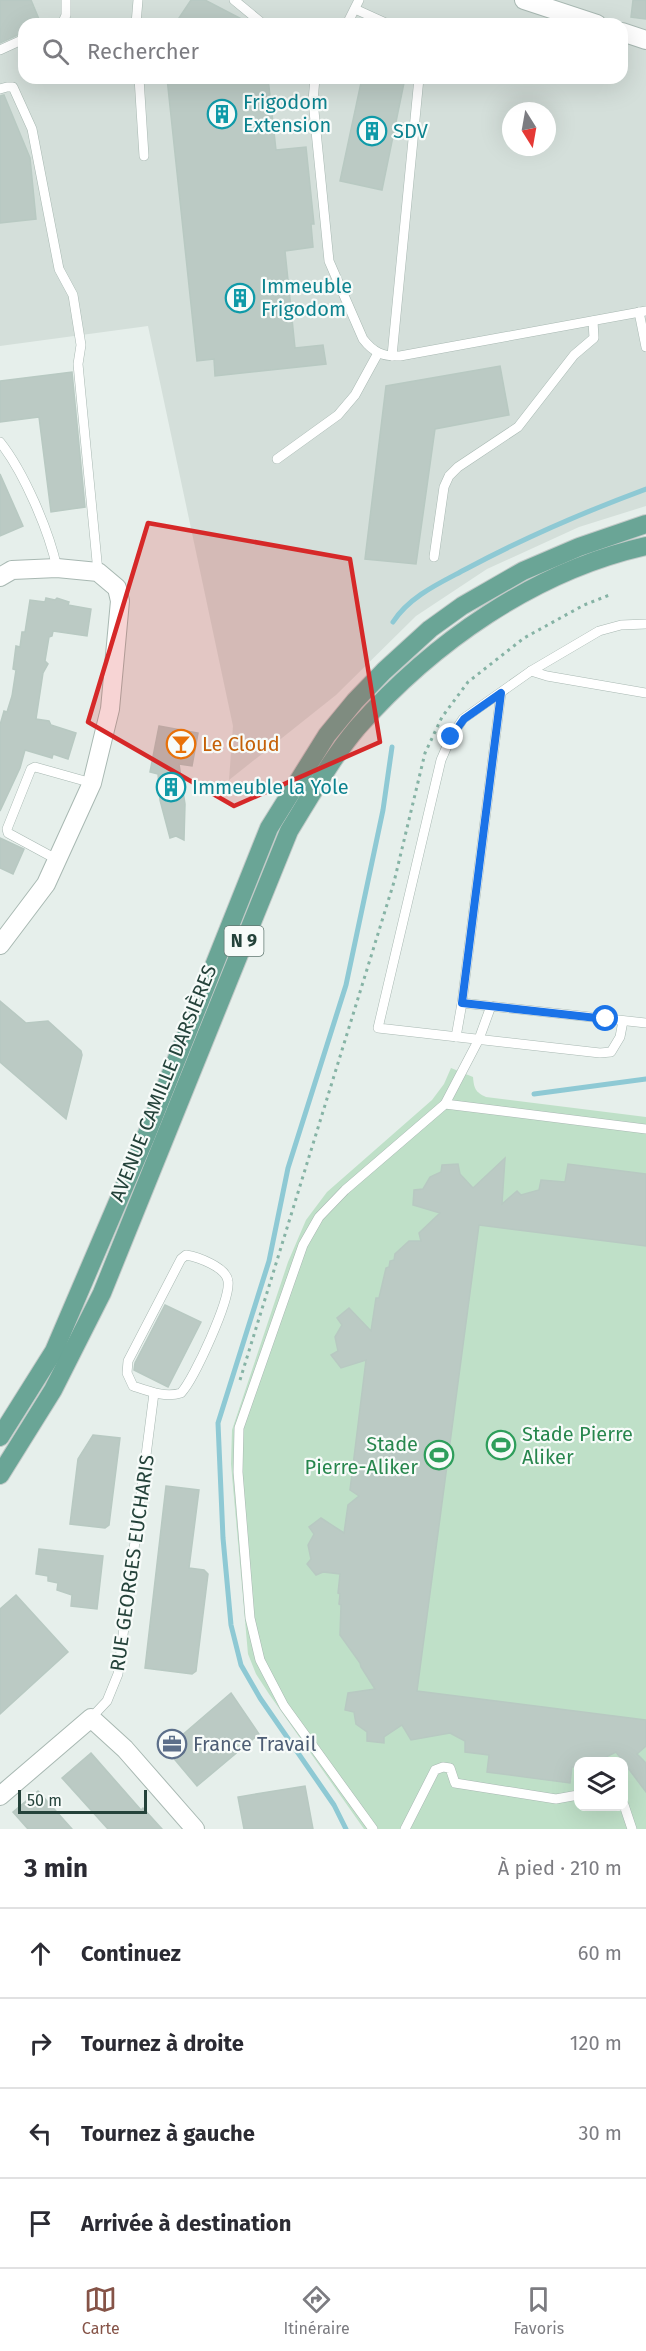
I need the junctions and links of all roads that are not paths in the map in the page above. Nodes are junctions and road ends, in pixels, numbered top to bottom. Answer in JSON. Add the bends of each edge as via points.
{"nodes":[{"id":1,"x":66,"y":0,"type":"edge"},
{"id":2,"x":138,"y":0,"type":"edge"},
{"id":3,"x":234,"y":0,"type":"edge"},
{"id":4,"x":524,"y":0,"type":"edge"},
{"id":5,"x":357,"y":4,"type":"edge"},
{"id":6,"x":548,"y":4,"type":"edge"},
{"id":7,"x":65,"y":18,"type":"edge"},
{"id":8,"x":136,"y":18,"type":"edge"},
{"id":9,"x":256,"y":18,"type":"edge"},
{"id":10,"x":350,"y":18,"type":"edge"},
{"id":11,"x":379,"y":18,"type":"edge"},
{"id":12,"x":582,"y":18,"type":"edge"},
{"id":13,"x":628,"y":34,"type":"edge"},
{"id":14,"x":646,"y":40,"type":"edge"},
{"id":15,"x":18,"y":42,"type":"edge"},
{"id":16,"x":0,"y":50,"type":"edge"},
{"id":17,"x":139,"y":84,"type":"edge"},
{"id":18,"x":314,"y":84,"type":"edge"},
{"id":19,"x":419,"y":84,"type":"edge"},
{"id":20,"x":0,"y":89,"type":"edge"},
{"id":21,"x":144,"y":156,"type":"dead end"},
{"id":22,"x":643,"y":312,"type":"edge"},
{"id":23,"x":593,"y":321,"type":"junction"},
{"id":24,"x":646,"y":347,"type":"edge"},
{"id":25,"x":378,"y":353,"type":"junction"},
{"id":26,"x":392,"y":356,"type":"junction"},
{"id":27,"x":0,"y":442,"type":"edge"},
{"id":28,"x":277,"y":459,"type":"dead end"},
{"id":29,"x":646,"y":524,"type":"edge"},
{"id":30,"x":646,"y":546,"type":"edge"},
{"id":31,"x":434,"y":557,"type":"dead end"},
{"id":32,"x":57,"y":568,"type":"junction"},
{"id":33,"x":98,"y":572,"type":"junction"},
{"id":34,"x":0,"y":577,"type":"edge"},
{"id":35,"x":646,"y":624,"type":"edge"},
{"id":36,"x":531,"y":671,"type":"junction"},
{"id":37,"x":501,"y":693,"type":"junction"},
{"id":38,"x":646,"y":693,"type":"edge"},
{"id":39,"x":92,"y":783,"type":"junction"},
{"id":40,"x":56,"y":859,"type":"junction"},
{"id":41,"x":0,"y":945,"type":"edge"},
{"id":42,"x":462,"y":1003,"type":"junction"},
{"id":43,"x":491,"y":1006,"type":"junction"},
{"id":44,"x":623,"y":1021,"type":"junction"},
{"id":45,"x":646,"y":1023,"type":"edge"},
{"id":46,"x":456,"y":1036,"type":"junction"},
{"id":47,"x":479,"y":1039,"type":"junction"},
{"id":48,"x":445,"y":1104,"type":"junction"},
{"id":49,"x":646,"y":1129,"type":"edge"},
{"id":50,"x":154,"y":1393,"type":"junction"},
{"id":51,"x":0,"y":1437,"type":"edge"},
{"id":52,"x":0,"y":1475,"type":"edge"},
{"id":53,"x":91,"y":1718,"type":"junction"},
{"id":54,"x":0,"y":1796,"type":"edge"},
{"id":55,"x":574,"y":1797,"type":"edge"},
{"id":56,"x":626,"y":1811,"type":"edge"},
{"id":57,"x":195,"y":1829,"type":"edge"},
{"id":58,"x":373,"y":1829,"type":"edge"},
{"id":59,"x":405,"y":1829,"type":"edge"},
{"id":60,"x":632,"y":1829,"type":"edge"}],
"edges":[{"from":1,"to":7,"type":"lane"},
{"from":2,"to":8,"type":"lane"},
{"from":3,"to":9,"type":"lane"},
{"from":4,"to":6,"type":"street"},
{"from":5,"to":10,"type":"lane"},
{"from":5,"to":11,"type":"lane"},
{"from":6,"to":12,"type":"street"},
{"from":13,"to":14,"type":"street"},
{"from":15,"to":16,"type":"lane"},
{"from":17,"to":21,"type":"lane"},
{"from":18,"to":25,"type":"lane","via":[[329,261],[363,339]]},
{"from":19,"to":26,"type":"lane"},
{"from":20,"to":33,"type":"lane","via":[[13,87],[32,129],[59,269],[73,295],[81,345],[78,364]]},
{"from":22,"to":23,"type":"lane"},
{"from":22,"to":24,"type":"lane"},
{"from":23,"to":26,"type":"lane"},
{"from":23,"to":31,"type":"lane","via":[[594,338],[574,356],[527,417],[449,476]]},
{"from":25,"to":26,"type":"lane"},
{"from":25,"to":28,"type":"lane","via":[[355,395],[338,415]]},
{"from":27,"to":32,"type":"lane","via":[[12,457],[51,542]]},
{"from":29,"to":51,"type":"main road","name":"AVENUE CAMILLE DARSIÈRES","number":"N 9","via":[[542,563],[462,606],[430,628],[384,671],[327,735],[269,828],[146,1136],[54,1351]]},
{"from":30,"to":52,"type":"main road","name":"AVENUE CAMILLE DARSIÈRES","number":"N 9","via":[[584,566],[532,589],[452,640],[395,688],[356,730],[320,781],[289,831],[102,1293],[53,1390]]},
{"from":32,"to":33,"type":"street"},
{"from":32,"to":34,"type":"street","via":[[12,570]]},
{"from":33,"to":39,"type":"street","via":[[117,588],[120,601],[110,709]]},
{"from":35,"to":36,"type":"lane","via":[[599,631]]},
{"from":36,"to":37,"type":"lane"},
{"from":36,"to":38,"type":"lane"},
{"from":37,"to":42,"type":"lane"},
{"from":37,"to":46,"type":"lane","via":[[464,719],[441,760],[378,1028]]},
{"from":39,"to":40,"type":"street"},
{"from":39,"to":40,"type":"lane","via":[[48,769],[31,769],[6,829]]},
{"from":40,"to":41,"type":"street","via":[[46,884]]},
{"from":42,"to":43,"type":"lane"},
{"from":42,"to":46,"type":"lane"},
{"from":43,"to":44,"type":"lane"},
{"from":43,"to":47,"type":"lane"},
{"from":44,"to":45,"type":"lane"},
{"from":44,"to":47,"type":"lane","via":[[611,1052]]},
{"from":46,"to":47,"type":"lane"},
{"from":47,"to":48,"type":"lane"},
{"from":48,"to":49,"type":"lane"},
{"from":48,"to":58,"type":"lane","via":[[319,1217],[303,1245],[239,1428],[238,1472],[250,1618],[260,1660],[284,1706]]},
{"from":50,"to":50,"type":"lane","via":[[133,1386],[127,1373],[128,1361],[180,1259],[194,1256],[224,1272],[227,1291],[209,1343],[185,1389],[175,1395]]},
{"from":50,"to":53,"type":"lane","name":"RUE GEORGES EUCHARIS","via":[[118,1674],[107,1701]]},
{"from":53,"to":54,"type":"street"},
{"from":53,"to":57,"type":"street","via":[[125,1749]]},
{"from":55,"to":59,"type":"lane","via":[[556,1799],[455,1783],[450,1768],[442,1767],[435,1770]]},
{"from":56,"to":60,"type":"lane"}]}
